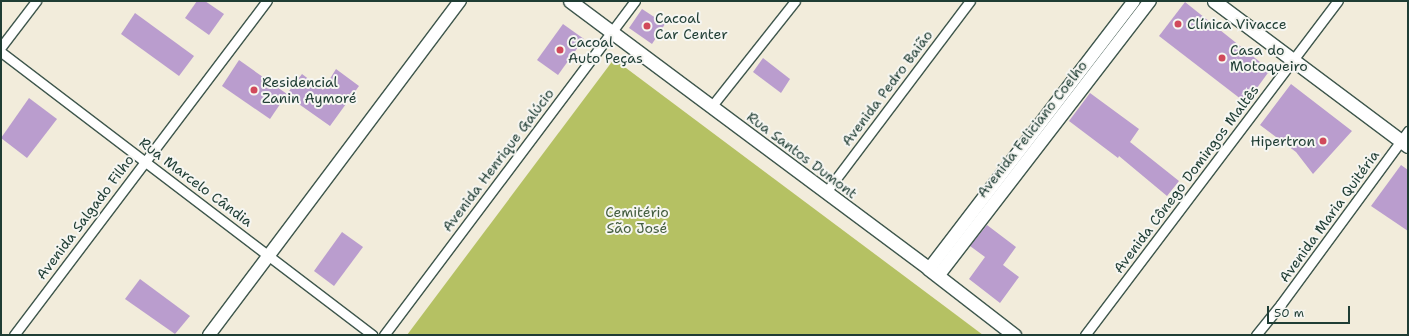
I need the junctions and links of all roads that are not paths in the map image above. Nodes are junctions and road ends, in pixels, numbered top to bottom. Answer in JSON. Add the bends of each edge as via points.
{"nodes":[{"id":1,"x":36,"y":1,"type":"edge"},
{"id":2,"x":266,"y":1,"type":"edge"},
{"id":3,"x":460,"y":1,"type":"edge"},
{"id":4,"x":570,"y":1,"type":"edge"},
{"id":5,"x":635,"y":1,"type":"edge"},
{"id":6,"x":795,"y":1,"type":"edge"},
{"id":7,"x":970,"y":1,"type":"edge"},
{"id":8,"x":1134,"y":1,"type":"edge"},
{"id":9,"x":1150,"y":1,"type":"edge"},
{"id":10,"x":1214,"y":1,"type":"edge"},
{"id":11,"x":1338,"y":1,"type":"edge"},
{"id":12,"x":612,"y":32,"type":"junction"},
{"id":13,"x":1,"y":47,"type":"edge"},
{"id":14,"x":1,"y":52,"type":"edge"},
{"id":15,"x":1294,"y":61,"type":"junction"},
{"id":16,"x":712,"y":107,"type":"junction"},
{"id":17,"x":1406,"y":139,"type":"edge"},
{"id":18,"x":145,"y":161,"type":"junction"},
{"id":19,"x":826,"y":192,"type":"junction"},
{"id":20,"x":269,"y":254,"type":"junction"},
{"id":21,"x":933,"y":272,"type":"junction"},
{"id":22,"x":14,"y":335,"type":"edge"},
{"id":23,"x":209,"y":335,"type":"edge"},
{"id":24,"x":373,"y":335,"type":"edge"},
{"id":25,"x":384,"y":335,"type":"edge"},
{"id":26,"x":1014,"y":335,"type":"edge"},
{"id":27,"x":1085,"y":335,"type":"edge"},
{"id":28,"x":1256,"y":335,"type":"edge"}],
"edges":[{"from":1,"to":13,"type":"street"},
{"from":2,"to":18,"type":"street","name":"Avenida Salgado Filho"},
{"from":3,"to":20,"type":"street"},
{"from":4,"to":12,"type":"main road","name":"Rua Santos Dumont"},
{"from":5,"to":12,"type":"street","name":"Avenida Henrique Galúcio"},
{"from":6,"to":16,"type":"street"},
{"from":7,"to":19,"type":"street","name":"Avenida Pedro Baião"},
{"from":8,"to":21,"type":"street","name":"Avenida Feliciano Coelho"},
{"from":9,"to":21,"type":"street","name":"Avenida Feliciano Coelho"},
{"from":10,"to":15,"type":"main road"},
{"from":11,"to":15,"type":"street","name":"Avenida Cônego Domingos Maltês"},
{"from":12,"to":16,"type":"main road","name":"Rua Santos Dumont"},
{"from":12,"to":25,"type":"street","name":"Avenida Henrique Galúcio"},
{"from":14,"to":18,"type":"street","name":"Rua Marcelo Cândia"},
{"from":15,"to":17,"type":"main road"},
{"from":15,"to":27,"type":"street","name":"Avenida Cônego Domingos Maltês"},
{"from":16,"to":19,"type":"main road","name":"Rua Santos Dumont"},
{"from":17,"to":28,"type":"street","name":"Avenida Maria Quitéria"},
{"from":18,"to":20,"type":"street","name":"Rua Marcelo Cândia"},
{"from":18,"to":22,"type":"street","name":"Avenida Salgado Filho"},
{"from":19,"to":21,"type":"main road","name":"Rua Santos Dumont"},
{"from":20,"to":23,"type":"street"},
{"from":20,"to":24,"type":"street","name":"Rua Marcelo Cândia"},
{"from":21,"to":26,"type":"main road","name":"Rua Santos Dumont"}]}
